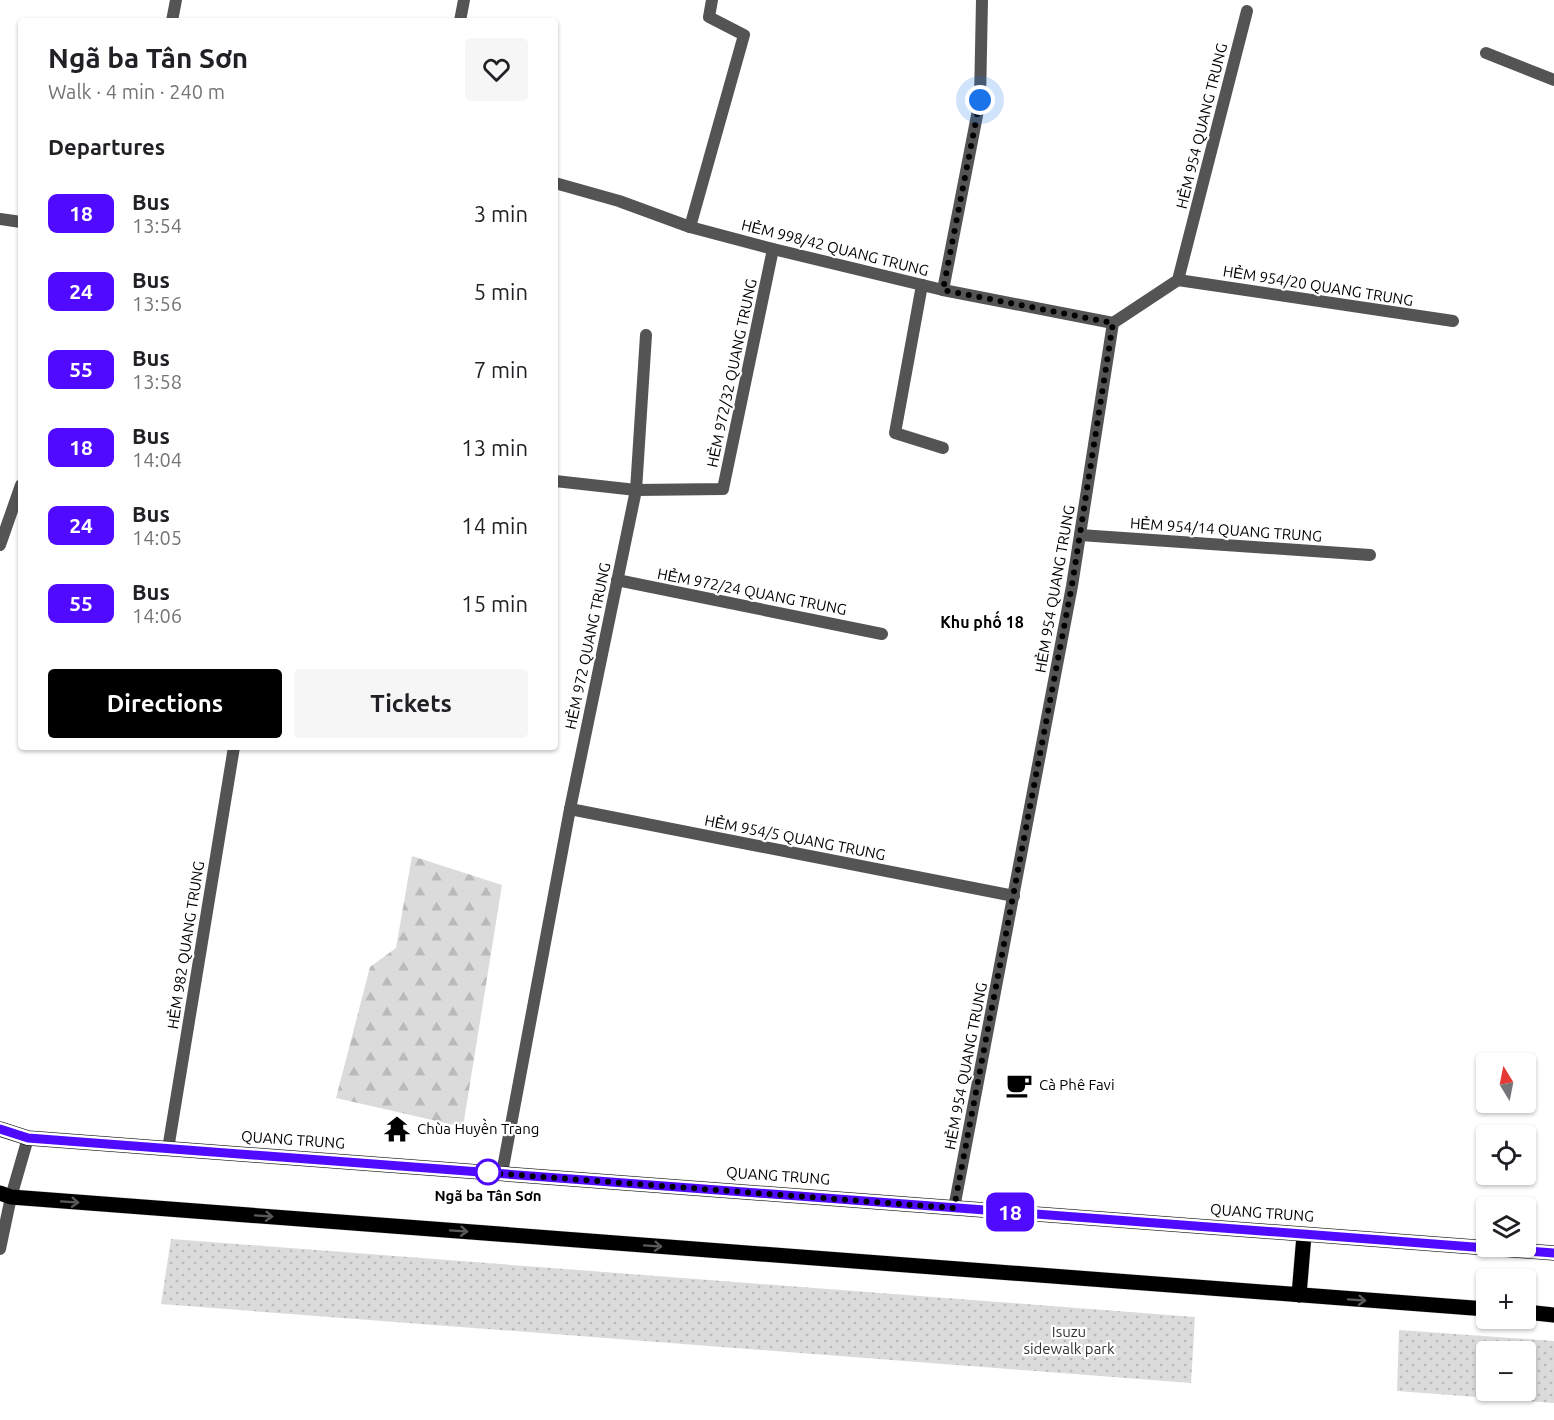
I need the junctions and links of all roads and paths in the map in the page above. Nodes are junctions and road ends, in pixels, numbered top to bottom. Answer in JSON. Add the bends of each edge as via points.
{"nodes":[{"id":1,"x":176,"y":0,"type":"edge"},
{"id":2,"x":464,"y":0,"type":"edge"},
{"id":3,"x":712,"y":0,"type":"edge"},
{"id":4,"x":982,"y":0,"type":"edge"},
{"id":5,"x":1247,"y":11,"type":"dead end"},
{"id":6,"x":173,"y":18,"type":"edge"},
{"id":7,"x":461,"y":18,"type":"edge"},
{"id":8,"x":1486,"y":53,"type":"dead end"},
{"id":9,"x":1554,"y":80,"type":"edge"},
{"id":10,"x":558,"y":184,"type":"edge"},
{"id":11,"x":0,"y":219,"type":"edge"},
{"id":12,"x":18,"y":222,"type":"edge"},
{"id":13,"x":690,"y":227,"type":"junction"},
{"id":14,"x":773,"y":249,"type":"junction"},
{"id":15,"x":1178,"y":280,"type":"junction"},
{"id":16,"x":922,"y":285,"type":"junction"},
{"id":17,"x":943,"y":290,"type":"junction"},
{"id":18,"x":1453,"y":321,"type":"dead end"},
{"id":19,"x":1113,"y":323,"type":"junction"},
{"id":20,"x":646,"y":335,"type":"dead end"},
{"id":21,"x":943,"y":448,"type":"dead end"},
{"id":22,"x":558,"y":481,"type":"edge"},
{"id":23,"x":636,"y":490,"type":"junction"},
{"id":24,"x":18,"y":494,"type":"edge"},
{"id":25,"x":1080,"y":535,"type":"junction"},
{"id":26,"x":0,"y":545,"type":"edge"},
{"id":27,"x":1370,"y":555,"type":"dead end"},
{"id":28,"x":617,"y":580,"type":"junction"},
{"id":29,"x":882,"y":634,"type":"dead end"},
{"id":30,"x":234,"y":750,"type":"edge"},
{"id":31,"x":570,"y":809,"type":"junction"},
{"id":32,"x":1014,"y":896,"type":"junction"},
{"id":33,"x":0,"y":1129,"type":"edge"},
{"id":34,"x":28,"y":1138,"type":"junction"},
{"id":35,"x":168,"y":1149,"type":"junction"},
{"id":36,"x":502,"y":1173,"type":"junction"},
{"id":37,"x":6,"y":1195,"type":"edge"},
{"id":38,"x":954,"y":1208,"type":"junction"},
{"id":39,"x":1304,"y":1235,"type":"junction"},
{"id":40,"x":0,"y":1249,"type":"edge"},
{"id":41,"x":1554,"y":1253,"type":"edge"},
{"id":42,"x":1299,"y":1295,"type":"junction"},
{"id":43,"x":1476,"y":1308,"type":"edge"},
{"id":44,"x":1536,"y":1313,"type":"edge"},
{"id":45,"x":1554,"y":1315,"type":"edge"}],
"edges":[{"from":1,"to":6,"type":"street"},
{"from":2,"to":7,"type":"street"},
{"from":3,"to":13,"type":"street","via":[[709,17],[744,35]]},
{"from":4,"to":17,"type":"street","via":[[980,100]]},
{"from":5,"to":15,"type":"street","name":"HẺM 954 QUANG TRUNG"},
{"from":8,"to":9,"type":"street"},
{"from":10,"to":13,"type":"street","name":"HẺM 998/42 QUANG TRUNG"},
{"from":11,"to":12,"type":"street"},
{"from":13,"to":14,"type":"street","name":"HẺM 998/42 QUANG TRUNG"},
{"from":14,"to":16,"type":"street","name":"HẺM 998/42 QUANG TRUNG"},
{"from":14,"to":23,"type":"street","name":"HẺM 972/32 QUANG TRUNG","via":[[723,489]]},
{"from":15,"to":18,"type":"street","name":"HẺM 954/20 QUANG TRUNG"},
{"from":15,"to":19,"type":"street"},
{"from":16,"to":17,"type":"street","name":"HẺM 998/42 QUANG TRUNG"},
{"from":16,"to":21,"type":"street","via":[[895,433]]},
{"from":17,"to":19,"type":"street","name":"HẺM 998/42 QUANG TRUNG"},
{"from":19,"to":25,"type":"street","name":"HẺM 954 QUANG TRUNG"},
{"from":20,"to":23,"type":"street","name":"HẺM 972 QUANG TRUNG"},
{"from":22,"to":23,"type":"street"},
{"from":23,"to":28,"type":"street","name":"HẺM 972 QUANG TRUNG"},
{"from":24,"to":26,"type":"street"},
{"from":25,"to":27,"type":"street","name":"HẺM 954/14 QUANG TRUNG"},
{"from":25,"to":32,"type":"street","name":"HẺM 954 QUANG TRUNG"},
{"from":28,"to":29,"type":"street","name":"HẺM 972/24 QUANG TRUNG"},
{"from":28,"to":31,"type":"street","name":"HẺM 972 QUANG TRUNG"},
{"from":30,"to":35,"type":"street","name":"HẺM 982 QUANG TRUNG"},
{"from":31,"to":32,"type":"street","name":"HẺM 954/5 QUANG TRUNG"},
{"from":31,"to":36,"type":"street","name":"HẺM 972 QUANG TRUNG"},
{"from":32,"to":38,"type":"street","name":"HẺM 954 QUANG TRUNG"},
{"from":33,"to":34,"type":"main road","name":"QUANG TRUNG"},
{"from":34,"to":35,"type":"main road","name":"QUANG TRUNG"},
{"from":34,"to":37,"type":"street"},
{"from":35,"to":36,"type":"main road","name":"QUANG TRUNG"},
{"from":36,"to":38,"type":"main road","name":"QUANG TRUNG"},
{"from":37,"to":40,"type":"street"},
{"from":37,"to":42,"type":"main road","one_way":true},
{"from":38,"to":39,"type":"main road","name":"QUANG TRUNG"},
{"from":39,"to":41,"type":"main road","name":"QUANG TRUNG"},
{"from":39,"to":42,"type":"main road"},
{"from":42,"to":43,"type":"main road","one_way":true},
{"from":44,"to":45,"type":"main road"}]}
